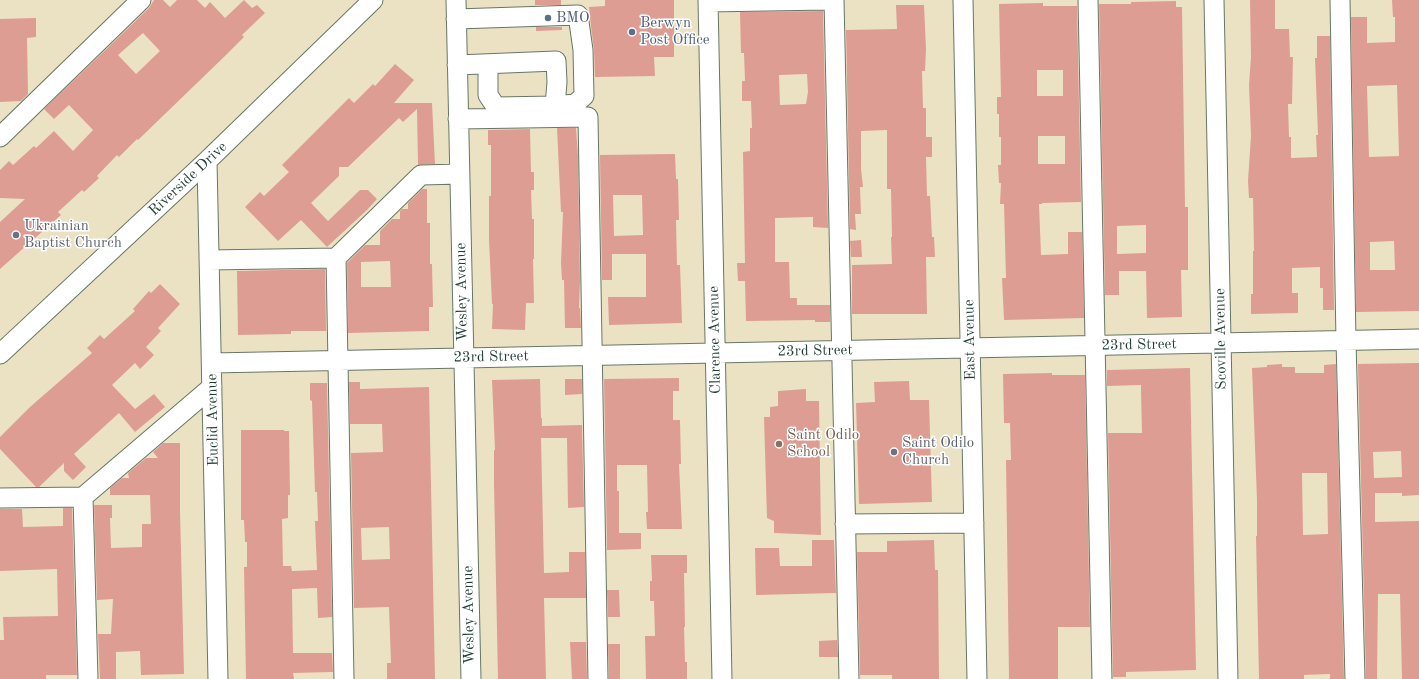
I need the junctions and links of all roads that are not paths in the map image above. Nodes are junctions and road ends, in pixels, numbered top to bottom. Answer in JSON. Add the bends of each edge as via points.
{"nodes":[{"id":1,"x":141,"y":0,"type":"edge"},
{"id":2,"x":373,"y":0,"type":"edge"},
{"id":3,"x":456,"y":0,"type":"edge"},
{"id":4,"x":826,"y":0,"type":"edge"},
{"id":5,"x":834,"y":0,"type":"edge"},
{"id":6,"x":963,"y":0,"type":"edge"},
{"id":7,"x":1088,"y":0,"type":"edge"},
{"id":8,"x":1214,"y":0,"type":"edge"},
{"id":9,"x":1340,"y":0,"type":"edge"},
{"id":10,"x":708,"y":1,"type":"edge"},
{"id":11,"x":456,"y":19,"type":"junction"},
{"id":12,"x":488,"y":64,"type":"junction"},
{"id":13,"x":457,"y":65,"type":"junction"},
{"id":14,"x":555,"y":112,"type":"junction"},
{"id":15,"x":496,"y":113,"type":"junction"},
{"id":16,"x":458,"y":119,"type":"junction"},
{"id":17,"x":0,"y":137,"type":"edge"},
{"id":18,"x":207,"y":161,"type":"junction"},
{"id":19,"x":460,"y":174,"type":"junction"},
{"id":20,"x":336,"y":258,"type":"junction"},
{"id":21,"x":209,"y":260,"type":"junction"},
{"id":22,"x":1419,"y":339,"type":"edge"},
{"id":23,"x":1346,"y":341,"type":"junction"},
{"id":24,"x":1221,"y":343,"type":"junction"},
{"id":25,"x":1095,"y":346,"type":"junction"},
{"id":26,"x":970,"y":348,"type":"junction"},
{"id":27,"x":842,"y":351,"type":"junction"},
{"id":28,"x":715,"y":353,"type":"junction"},
{"id":29,"x":0,"y":354,"type":"edge"},
{"id":30,"x":591,"y":356,"type":"junction"},
{"id":31,"x":463,"y":358,"type":"junction"},
{"id":32,"x":338,"y":360,"type":"junction"},
{"id":33,"x":212,"y":363,"type":"junction"},
{"id":34,"x":212,"y":387,"type":"junction"},
{"id":35,"x":83,"y":497,"type":"junction"},
{"id":36,"x":0,"y":498,"type":"edge"},
{"id":37,"x":974,"y":523,"type":"junction"},
{"id":38,"x":845,"y":524,"type":"junction"},
{"id":39,"x":88,"y":679,"type":"edge"},
{"id":40,"x":218,"y":679,"type":"edge"},
{"id":41,"x":344,"y":679,"type":"edge"},
{"id":42,"x":471,"y":679,"type":"edge"},
{"id":43,"x":598,"y":679,"type":"edge"},
{"id":44,"x":722,"y":679,"type":"edge"},
{"id":45,"x":849,"y":679,"type":"edge"},
{"id":46,"x":977,"y":679,"type":"edge"},
{"id":47,"x":1102,"y":679,"type":"edge"},
{"id":48,"x":1228,"y":679,"type":"edge"},
{"id":49,"x":1355,"y":679,"type":"edge"}],
"edges":[{"from":1,"to":17,"type":"street"},
{"from":2,"to":18,"type":"street","name":"Riverside Drive"},
{"from":3,"to":11,"type":"street","name":"Wesley Avenue"},
{"from":4,"to":10,"type":"street"},
{"from":5,"to":27,"type":"street"},
{"from":6,"to":26,"type":"street","name":"East Avenue"},
{"from":7,"to":25,"type":"street"},
{"from":8,"to":24,"type":"street","name":"Scoville Avenue"},
{"from":9,"to":23,"type":"street"},
{"from":10,"to":28,"type":"street","name":"Clarence Avenue"},
{"from":11,"to":13,"type":"street","name":"Wesley Avenue"},
{"from":11,"to":14,"type":"street","via":[[578,15],[583,50],[584,96],[574,104]]},
{"from":12,"to":13,"type":"street"},
{"from":12,"to":14,"type":"street","via":[[556,61]]},
{"from":12,"to":15,"type":"street","via":[[488,95]]},
{"from":13,"to":16,"type":"street","name":"Wesley Avenue"},
{"from":14,"to":15,"type":"street"},
{"from":14,"to":30,"type":"street","via":[[588,117]]},
{"from":15,"to":16,"type":"street"},
{"from":16,"to":19,"type":"street","name":"Wesley Avenue"},
{"from":18,"to":21,"type":"street","name":"Euclid Avenue"},
{"from":18,"to":29,"type":"street","name":"Riverside Drive"},
{"from":19,"to":20,"type":"street","via":[[421,176]]},
{"from":19,"to":31,"type":"street","name":"Wesley Avenue"},
{"from":20,"to":21,"type":"street"},
{"from":20,"to":32,"type":"street"},
{"from":21,"to":33,"type":"street","name":"Euclid Avenue"},
{"from":22,"to":23,"type":"street","name":"23rd Street"},
{"from":23,"to":24,"type":"street","name":"23rd Street"},
{"from":23,"to":49,"type":"street"},
{"from":24,"to":25,"type":"street","name":"23rd Street"},
{"from":24,"to":48,"type":"street","name":"Scoville Avenue"},
{"from":25,"to":26,"type":"street","name":"23rd Street"},
{"from":25,"to":47,"type":"street"},
{"from":26,"to":27,"type":"street","name":"23rd Street"},
{"from":26,"to":37,"type":"street","name":"East Avenue"},
{"from":27,"to":28,"type":"street","name":"23rd Street"},
{"from":27,"to":38,"type":"street"},
{"from":28,"to":30,"type":"street","name":"23rd Street"},
{"from":28,"to":44,"type":"street","name":"Clarence Avenue"},
{"from":30,"to":31,"type":"street","name":"23rd Street"},
{"from":30,"to":43,"type":"street"},
{"from":31,"to":32,"type":"street","name":"23rd Street"},
{"from":31,"to":42,"type":"street","name":"Wesley Avenue"},
{"from":32,"to":33,"type":"street","name":"23rd Street"},
{"from":32,"to":41,"type":"street"},
{"from":33,"to":34,"type":"street","name":"Euclid Avenue"},
{"from":34,"to":35,"type":"street"},
{"from":34,"to":40,"type":"street","name":"Euclid Avenue"},
{"from":35,"to":36,"type":"street"},
{"from":35,"to":39,"type":"street"},
{"from":37,"to":38,"type":"street"},
{"from":37,"to":46,"type":"street","name":"East Avenue"},
{"from":38,"to":45,"type":"street"}]}
